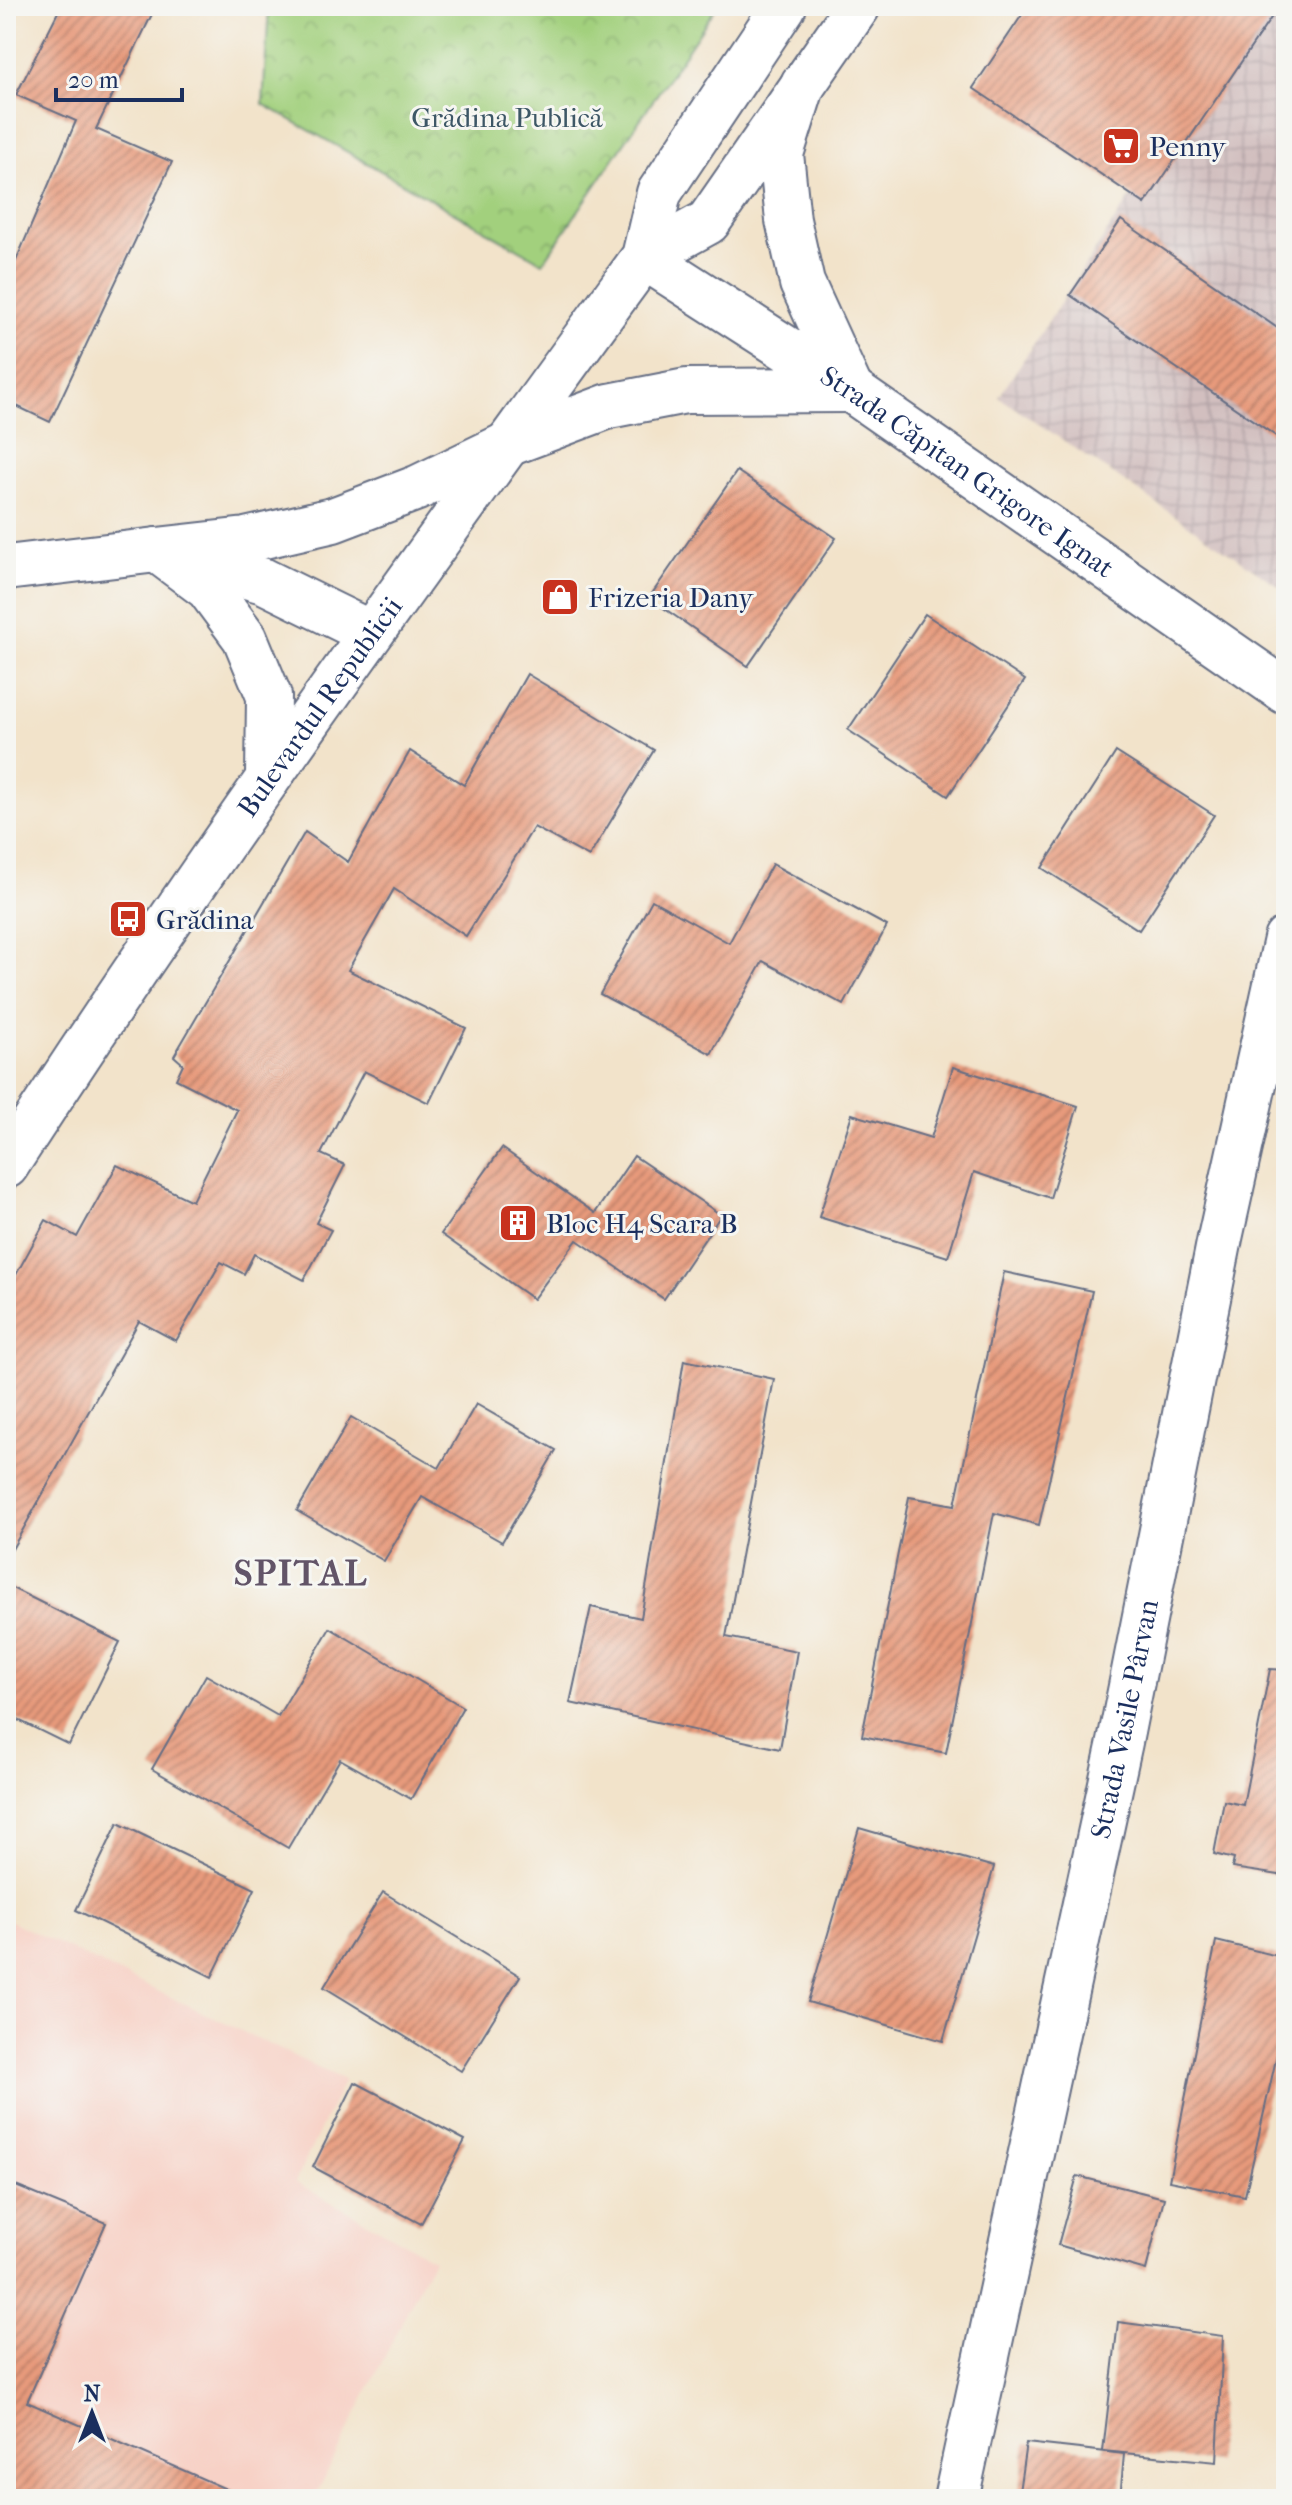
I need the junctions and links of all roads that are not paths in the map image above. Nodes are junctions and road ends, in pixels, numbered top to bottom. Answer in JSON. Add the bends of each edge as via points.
{"nodes":[{"id":1,"x":784,"y":6,"type":"edge"},
{"id":2,"x":858,"y":6,"type":"edge"},
{"id":3,"x":803,"y":84,"type":"junction"},
{"id":4,"x":644,"y":257,"type":"junction"},
{"id":5,"x":851,"y":390,"type":"junction"},
{"id":6,"x":508,"y":444,"type":"junction"},
{"id":7,"x":157,"y":550,"type":"junction"},
{"id":8,"x":6,"y":568,"type":"edge"},
{"id":9,"x":370,"y":633,"type":"junction"},
{"id":10,"x":1286,"y":692,"type":"edge"},
{"id":11,"x":268,"y":776,"type":"junction"},
{"id":12,"x":1286,"y":939,"type":"edge"},
{"id":13,"x":6,"y":1166,"type":"edge"},
{"id":14,"x":956,"y":2499,"type":"edge"}],
"edges":[{"from":1,"to":4,"type":"main road","name":"Bulevardul Republicii","via":[[659,193]]},
{"from":2,"to":3,"type":"main road","name":"Bulevardul Republicii"},
{"from":3,"to":4,"type":"main road","name":"Bulevardul Republicii","via":[[708,222]]},
{"from":3,"to":5,"type":"main road","via":[[781,154],[788,220],[802,283]]},
{"from":4,"to":5,"type":"main road","name":"Strada Căpitan Grigore Ignat"},
{"from":4,"to":6,"type":"main road","name":"Bulevardul Republicii"},
{"from":5,"to":6,"type":"main road","via":[[686,391],[609,406]]},
{"from":5,"to":10,"type":"main road","name":"Strada Căpitan Grigore Ignat"},
{"from":6,"to":7,"type":"main road","via":[[417,488],[333,520],[246,540]]},
{"from":6,"to":9,"type":"main road","name":"Bulevardul Republicii"},
{"from":7,"to":8,"type":"main road"},
{"from":7,"to":9,"type":"main road","via":[[264,581]]},
{"from":7,"to":11,"type":"main road","via":[[208,588],[245,638],[269,696]]},
{"from":9,"to":11,"type":"main road","name":"Bulevardul Republicii"},
{"from":11,"to":13,"type":"main road","name":"Bulevardul Republicii"},
{"from":12,"to":14,"type":"main road","name":"Strada Vasile Pârvan"}]}
